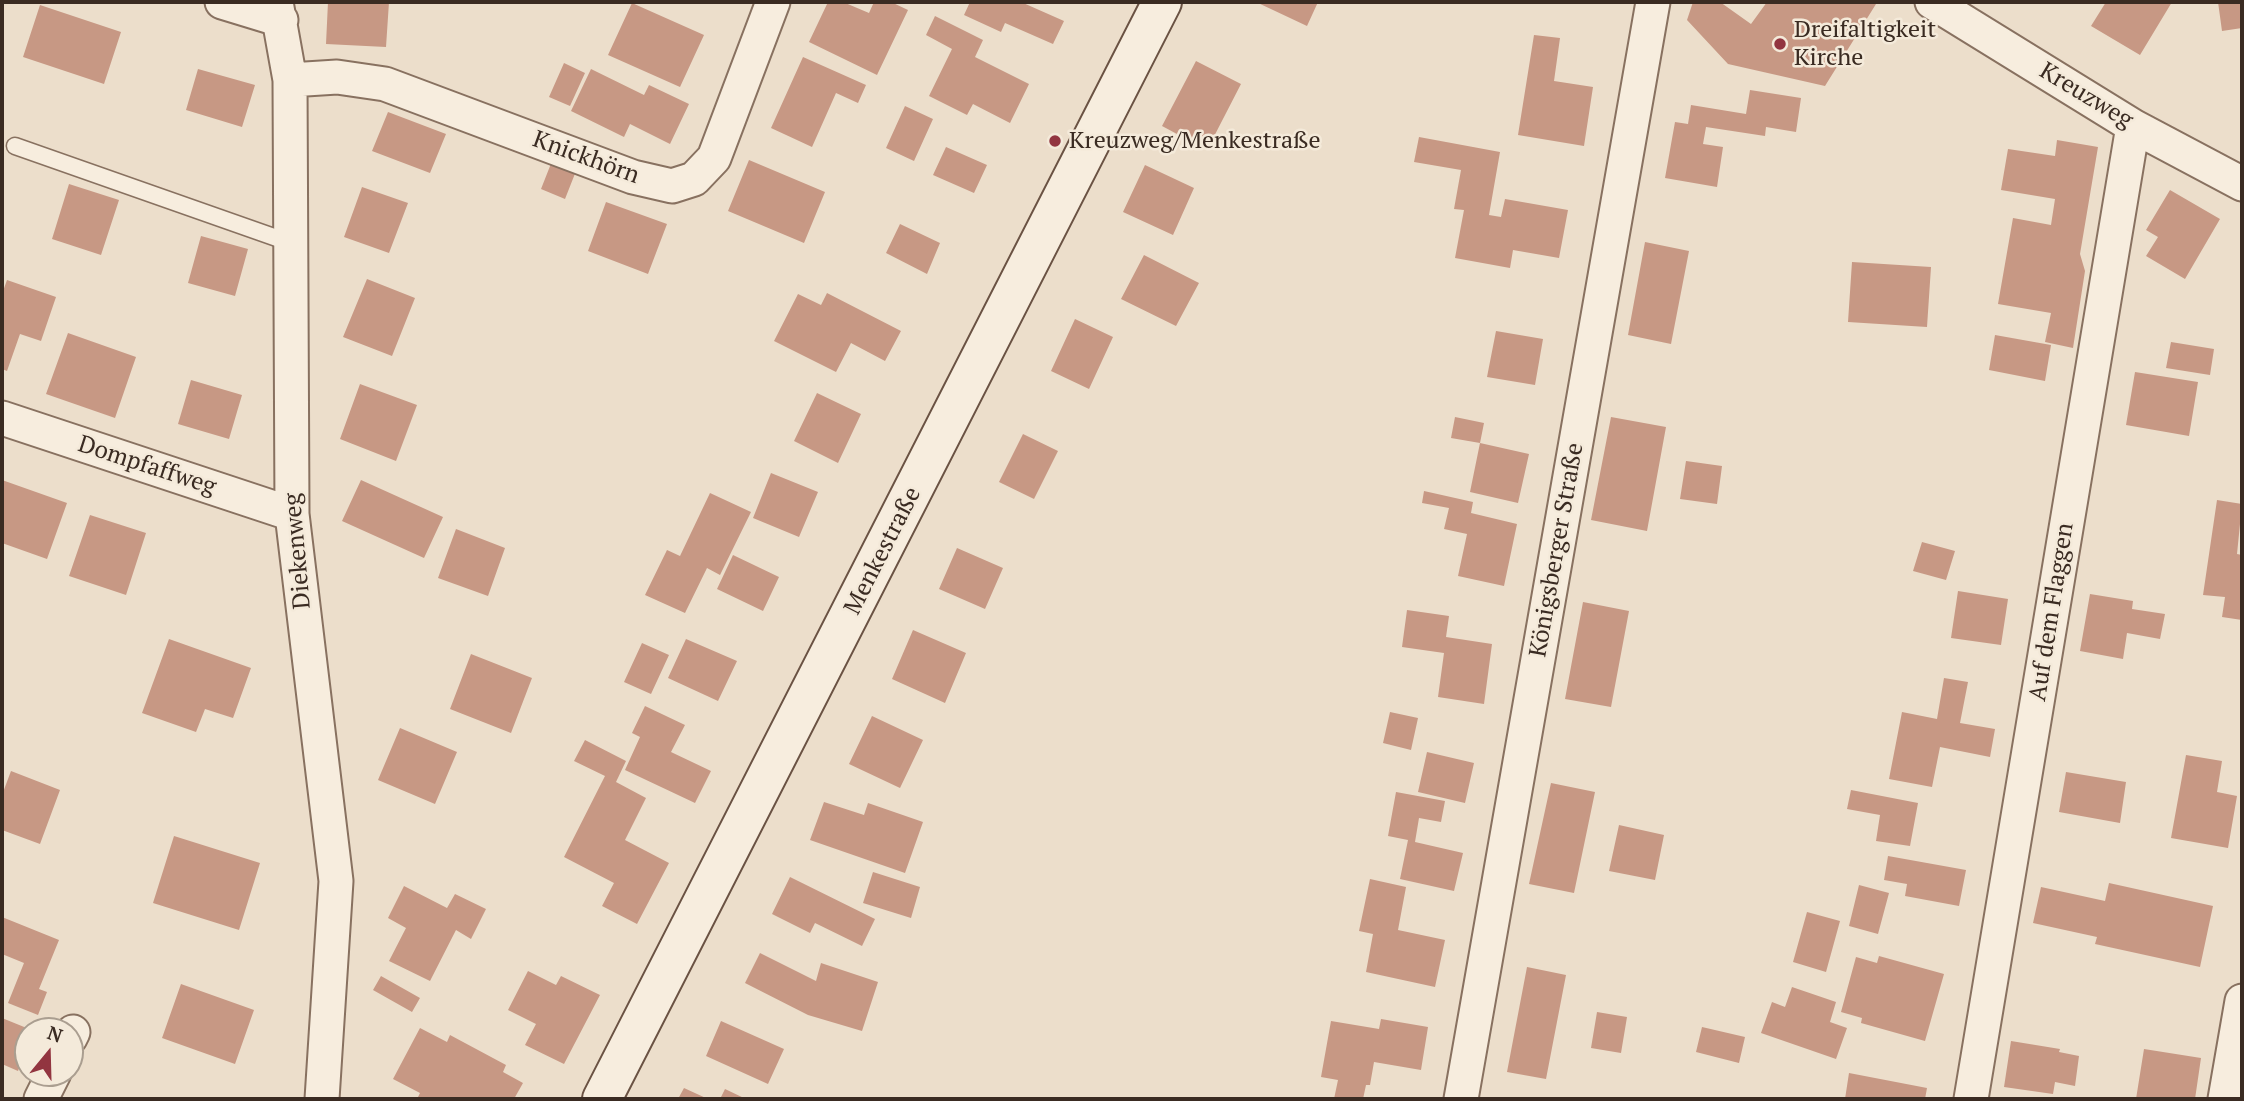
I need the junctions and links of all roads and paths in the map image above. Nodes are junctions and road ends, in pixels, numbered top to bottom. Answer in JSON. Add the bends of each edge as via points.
{"nodes":[{"id":1,"x":222,"y":2,"type":"edge"},
{"id":2,"x":773,"y":2,"type":"edge"},
{"id":3,"x":1162,"y":2,"type":"edge"},
{"id":4,"x":1653,"y":2,"type":"edge"},
{"id":5,"x":1932,"y":2,"type":"edge"},
{"id":6,"x":278,"y":11,"type":"edge"},
{"id":7,"x":290,"y":80,"type":"junction"},
{"id":8,"x":2133,"y":126,"type":"junction"},
{"id":9,"x":15,"y":146,"type":"dead end"},
{"id":10,"x":2242,"y":184,"type":"edge"},
{"id":11,"x":291,"y":243,"type":"junction"},
{"id":12,"x":2,"y":418,"type":"edge"},
{"id":13,"x":292,"y":514,"type":"junction"},
{"id":14,"x":2242,"y":1001,"type":"edge"},
{"id":15,"x":322,"y":1099,"type":"edge"},
{"id":16,"x":602,"y":1099,"type":"edge"},
{"id":17,"x":1461,"y":1099,"type":"edge"},
{"id":18,"x":1971,"y":1099,"type":"edge"},
{"id":19,"x":2225,"y":1099,"type":"edge"}],
"edges":[{"from":1,"to":6,"type":"street"},
{"from":2,"to":7,"type":"street","name":"Knickhörn","via":[[714,158],[694,179],[672,186],[633,177],[385,84],[337,77]]},
{"from":3,"to":16,"type":"street","name":"Menkestraße"},
{"from":4,"to":17,"type":"street","name":"Königsberger Straße"},
{"from":5,"to":8,"type":"street","name":"Kreuzweg"},
{"from":6,"to":7,"type":"street","name":"Diekenweg"},
{"from":7,"to":11,"type":"street","name":"Diekenweg"},
{"from":8,"to":10,"type":"street","name":"Kreuzweg"},
{"from":8,"to":18,"type":"street","name":"Auf dem Flaggen"},
{"from":9,"to":11,"type":"lane"},
{"from":11,"to":13,"type":"street","name":"Diekenweg"},
{"from":12,"to":13,"type":"street","name":"Dompfaffweg"},
{"from":13,"to":15,"type":"street","name":"Diekenweg","via":[[336,881]]},
{"from":14,"to":19,"type":"street"}]}
